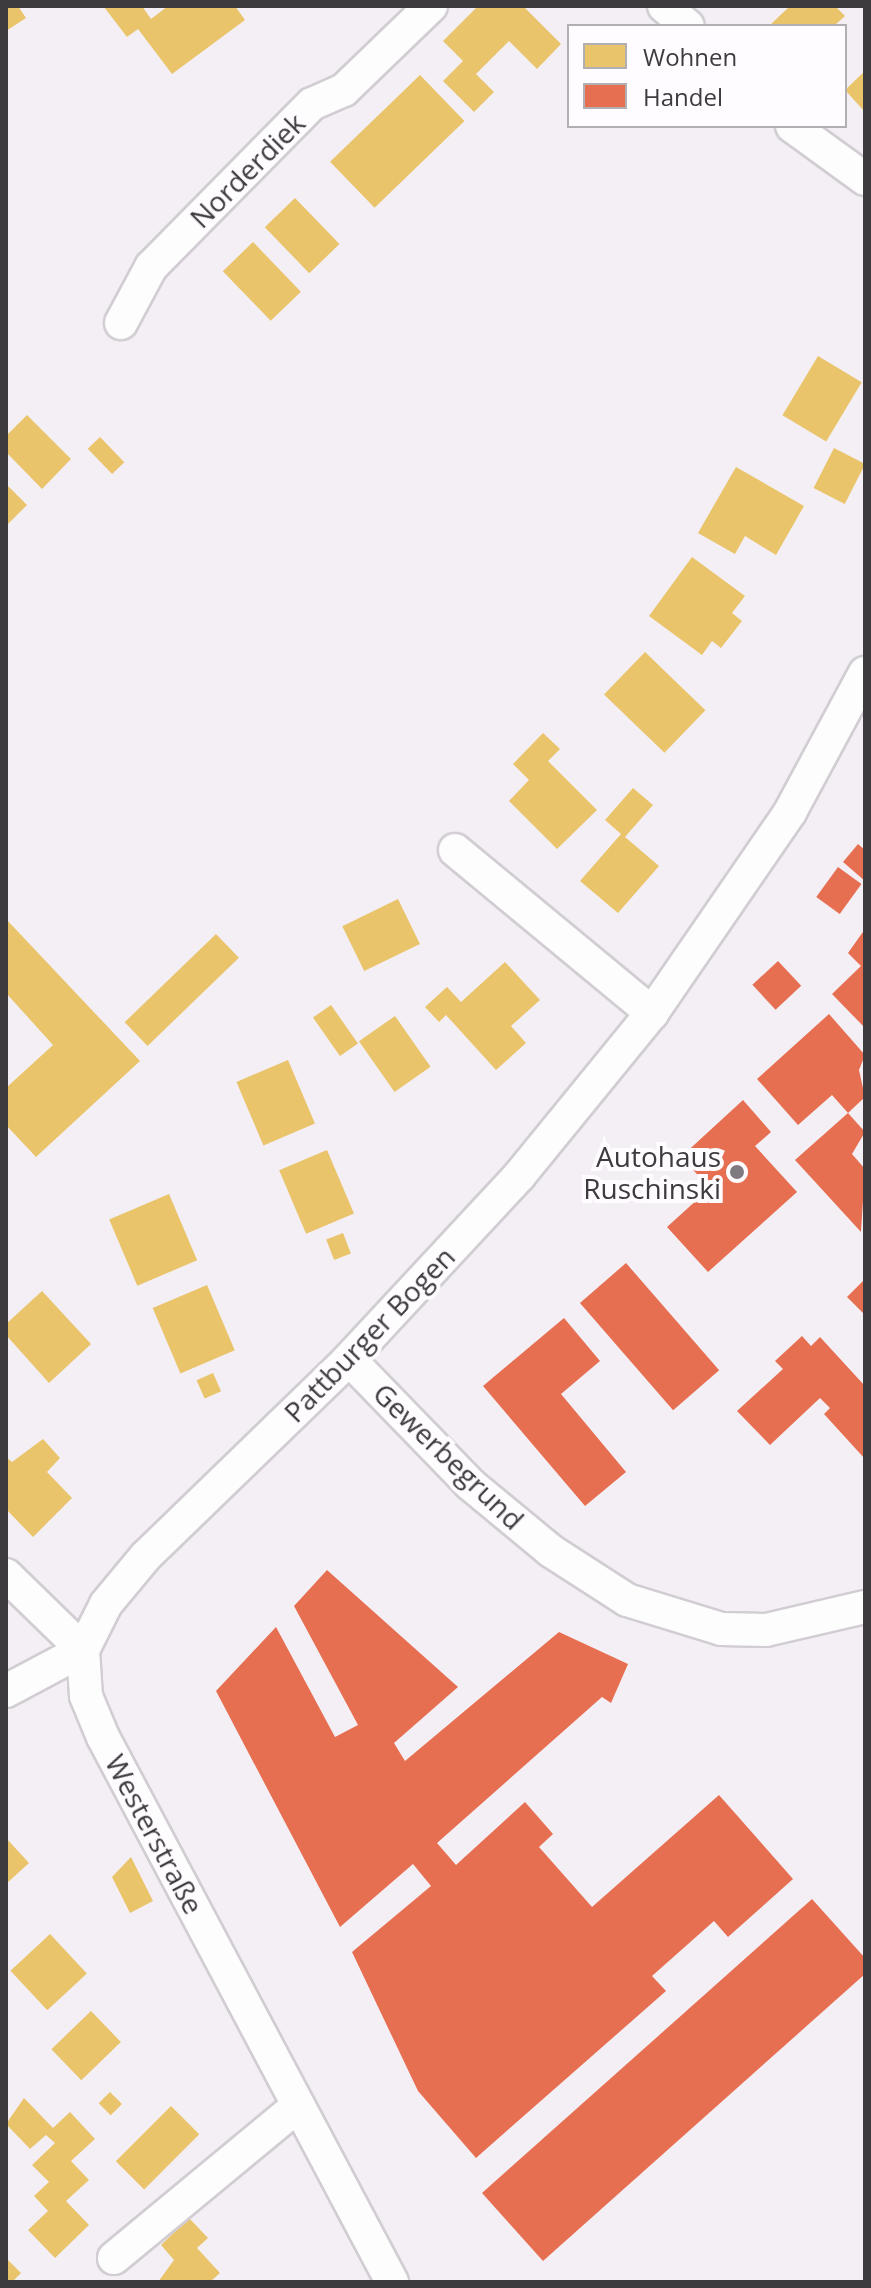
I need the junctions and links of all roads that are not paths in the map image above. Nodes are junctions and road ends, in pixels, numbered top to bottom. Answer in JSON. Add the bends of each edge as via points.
{"nodes":[{"id":1,"x":431,"y":6,"type":"edge"},
{"id":2,"x":664,"y":6,"type":"edge"},
{"id":3,"x":686,"y":24,"type":"edge"},
{"id":4,"x":795,"y":128,"type":"edge"},
{"id":5,"x":865,"y":179,"type":"edge"},
{"id":6,"x":121,"y":323,"type":"dead end"},
{"id":7,"x":865,"y":673,"type":"edge"},
{"id":8,"x":455,"y":850,"type":"dead end"},
{"id":9,"x":652,"y":1013,"type":"junction"},
{"id":10,"x":349,"y":1359,"type":"junction"},
{"id":11,"x":6,"y":1575,"type":"edge"},
{"id":12,"x":865,"y":1607,"type":"edge"},
{"id":13,"x":83,"y":1650,"type":"junction"},
{"id":14,"x":6,"y":1691,"type":"edge"},
{"id":15,"x":298,"y":2106,"type":"junction"},
{"id":16,"x":114,"y":2258,"type":"dead end"},
{"id":17,"x":392,"y":2282,"type":"edge"}],
"edges":[{"from":1,"to":6,"type":"street","name":"Norderdiek","via":[[344,90],[312,104],[161,256]]},
{"from":2,"to":3,"type":"street"},
{"from":4,"to":5,"type":"street"},
{"from":7,"to":9,"type":"street","name":"Pattburger Bogen","via":[[790,812]]},
{"from":8,"to":9,"type":"street"},
{"from":9,"to":10,"type":"street","name":"Pattburger Bogen","via":[[519,1176]]},
{"from":10,"to":12,"type":"street","name":"Gewerbegrund","via":[[470,1484],[551,1551],[627,1600],[721,1629],[766,1630]]},
{"from":10,"to":13,"type":"street","name":"Pattburger Bogen","via":[[146,1556],[106,1604]]},
{"from":11,"to":13,"type":"street"},
{"from":13,"to":14,"type":"street"},
{"from":13,"to":15,"type":"street","name":"Westerstraße","via":[[86,1696],[103,1737]]},
{"from":15,"to":16,"type":"street"},
{"from":15,"to":17,"type":"street","name":"Westerstraße"}]}
